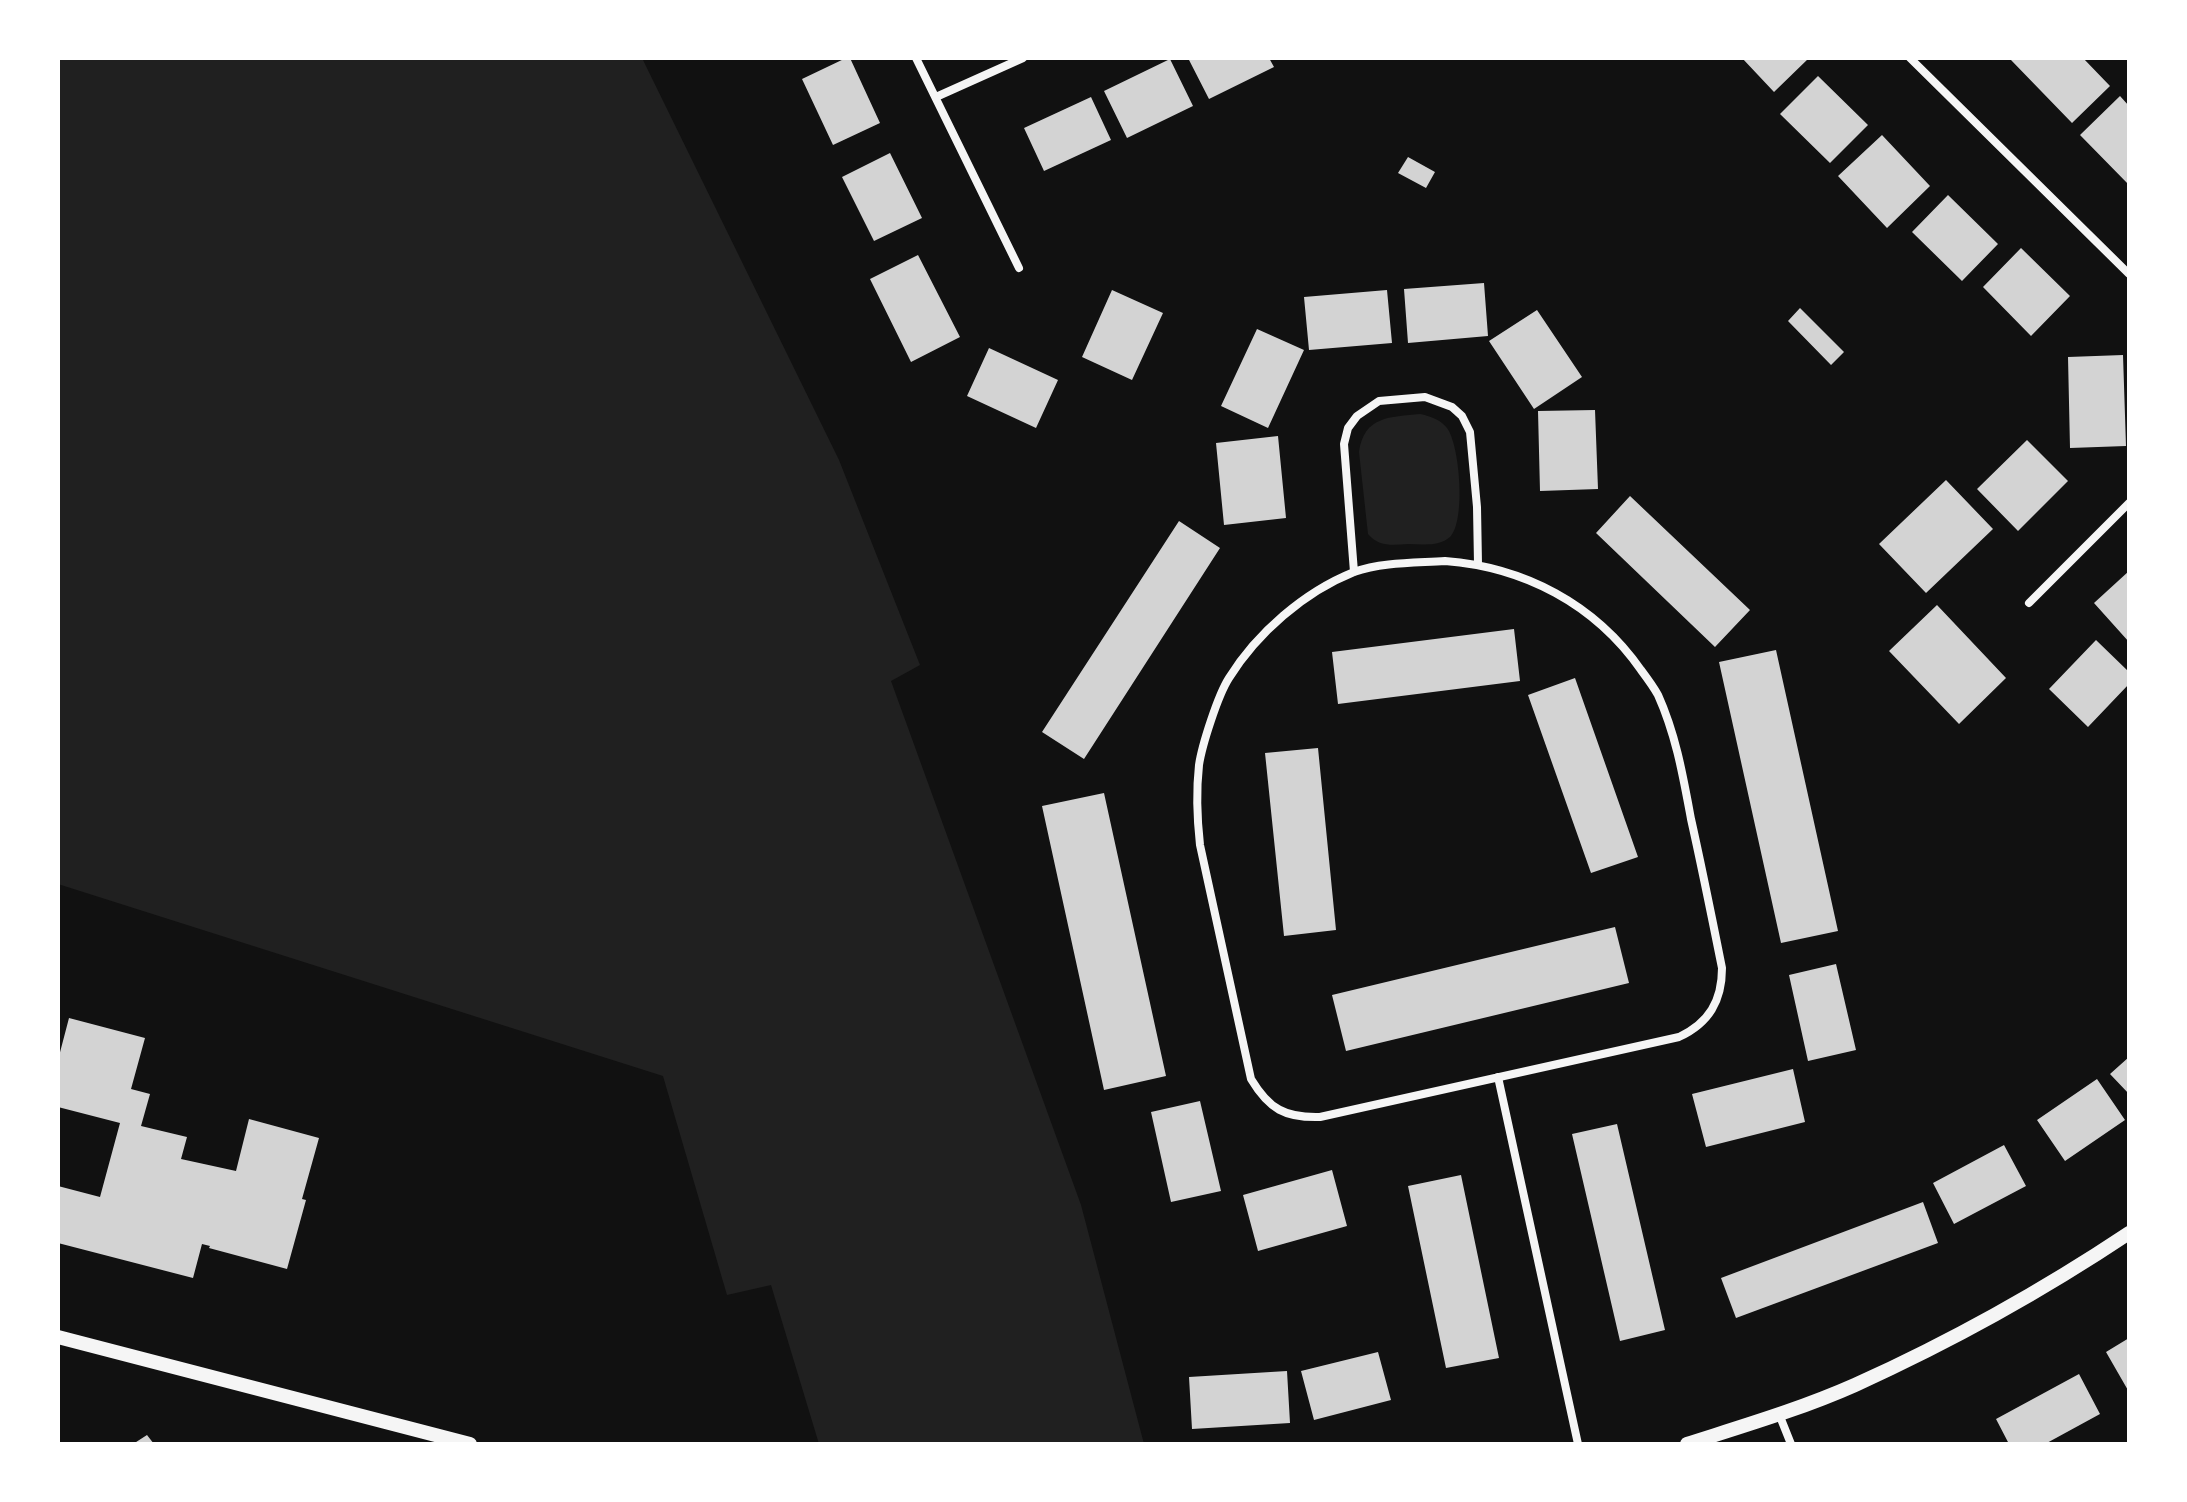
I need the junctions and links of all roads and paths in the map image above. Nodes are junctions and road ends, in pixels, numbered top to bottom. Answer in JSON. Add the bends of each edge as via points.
{"nodes":[{"id":1,"x":916,"y":58,"type":"edge"},
{"id":2,"x":1023,"y":58,"type":"edge"},
{"id":3,"x":1910,"y":58,"type":"edge"},
{"id":4,"x":936,"y":97,"type":"junction"},
{"id":5,"x":1019,"y":268,"type":"dead end"},
{"id":6,"x":2129,"y":274,"type":"edge"},
{"id":7,"x":2129,"y":503,"type":"edge"},
{"id":8,"x":1478,"y":564,"type":"junction"},
{"id":9,"x":1354,"y":572,"type":"junction"},
{"id":10,"x":2029,"y":603,"type":"dead end"},
{"id":11,"x":1498,"y":1077,"type":"junction"},
{"id":12,"x":2129,"y":1233,"type":"edge"},
{"id":13,"x":58,"y":1337,"type":"edge"},
{"id":14,"x":1779,"y":1414,"type":"junction"},
{"id":15,"x":470,"y":1444,"type":"edge"},
{"id":16,"x":1578,"y":1444,"type":"edge"},
{"id":17,"x":1687,"y":1444,"type":"edge"},
{"id":18,"x":1791,"y":1444,"type":"edge"}],
"edges":[{"from":1,"to":4,"type":"street"},
{"from":2,"to":4,"type":"street"},
{"from":3,"to":6,"type":"street"},
{"from":4,"to":5,"type":"street"},
{"from":7,"to":10,"type":"street"},
{"from":8,"to":9,"type":"street","via":[[1445,561]]},
{"from":8,"to":9,"type":"street","via":[[1470,432],[1452,407],[1425,397],[1379,401],[1348,428],[1344,444]]},
{"from":8,"to":11,"type":"street","via":[[1560,593],[1581,608],[1626,648],[1656,692],[1675,739],[1722,968],[1717,1002],[1695,1030]]},
{"from":9,"to":11,"type":"street","via":[[1289,610],[1262,636],[1228,679],[1199,762],[1200,845],[1251,1079],[1278,1110],[1298,1118]]},
{"from":11,"to":16,"type":"street"},
{"from":12,"to":14,"type":"street","via":[[1991,1318],[1854,1385]]},
{"from":13,"to":15,"type":"street"},
{"from":14,"to":17,"type":"street"},
{"from":14,"to":18,"type":"street"}]}
